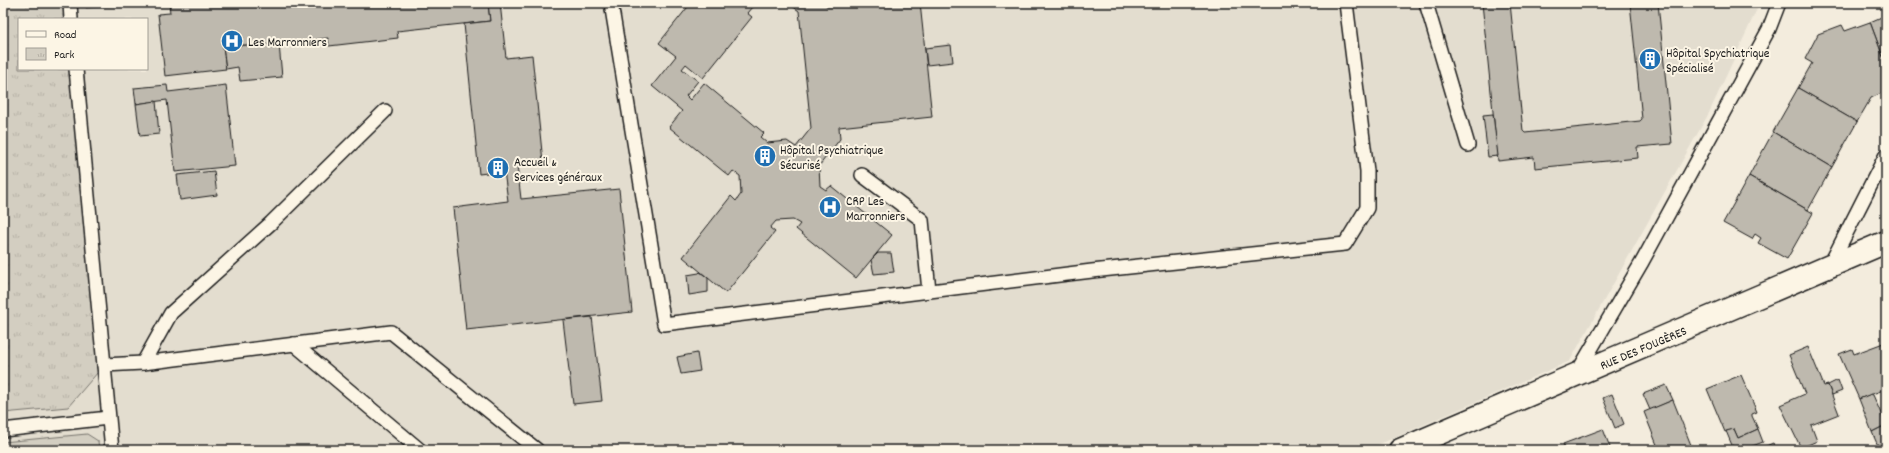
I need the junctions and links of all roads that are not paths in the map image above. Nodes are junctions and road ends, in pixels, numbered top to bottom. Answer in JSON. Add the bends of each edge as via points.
{"nodes":[{"id":1,"x":70,"y":3,"type":"edge"},
{"id":2,"x":611,"y":3,"type":"edge"},
{"id":3,"x":1346,"y":3,"type":"edge"},
{"id":4,"x":1426,"y":3,"type":"edge"},
{"id":5,"x":1779,"y":3,"type":"edge"},
{"id":6,"x":71,"y":18,"type":"edge"},
{"id":7,"x":76,"y":70,"type":"edge"},
{"id":8,"x":385,"y":112,"type":"dead end"},
{"id":9,"x":1468,"y":145,"type":"dead end"},
{"id":10,"x":1886,"y":155,"type":"edge"},
{"id":11,"x":862,"y":174,"type":"dead end"},
{"id":12,"x":1886,"y":242,"type":"edge"},
{"id":13,"x":1829,"y":267,"type":"junction"},
{"id":14,"x":929,"y":291,"type":"junction"},
{"id":15,"x":294,"y":344,"type":"junction"},
{"id":16,"x":144,"y":363,"type":"junction"},
{"id":17,"x":104,"y":366,"type":"junction"},
{"id":18,"x":1575,"y":376,"type":"junction"},
{"id":19,"x":108,"y":418,"type":"junction"},
{"id":20,"x":3,"y":430,"type":"edge"},
{"id":21,"x":112,"y":450,"type":"edge"},
{"id":22,"x":420,"y":450,"type":"edge"},
{"id":23,"x":537,"y":450,"type":"edge"},
{"id":24,"x":1400,"y":450,"type":"edge"}],
"edges":[{"from":1,"to":6,"type":"lane"},
{"from":2,"to":14,"type":"lane","via":[[664,324]]},
{"from":3,"to":14,"type":"lane","via":[[1367,171],[1367,208],[1345,244]]},
{"from":4,"to":9,"type":"lane"},
{"from":5,"to":18,"type":"lane","via":[[1766,36],[1642,262]]},
{"from":7,"to":17,"type":"lane"},
{"from":8,"to":16,"type":"lane","via":[[271,223],[171,313]]},
{"from":10,"to":13,"type":"lane"},
{"from":11,"to":14,"type":"lane","via":[[922,220]]},
{"from":12,"to":13,"type":"street","name":"RUE DES FOUGÈRES"},
{"from":13,"to":18,"type":"street","name":"RUE DES FOUGÈRES"},
{"from":15,"to":16,"type":"lane"},
{"from":15,"to":22,"type":"lane"},
{"from":15,"to":23,"type":"lane","via":[[390,332]]},
{"from":16,"to":17,"type":"lane"},
{"from":17,"to":19,"type":"lane"},
{"from":18,"to":24,"type":"street","name":"RUE DES FOUGÈRES"},
{"from":19,"to":20,"type":"lane"},
{"from":19,"to":21,"type":"lane"}]}
